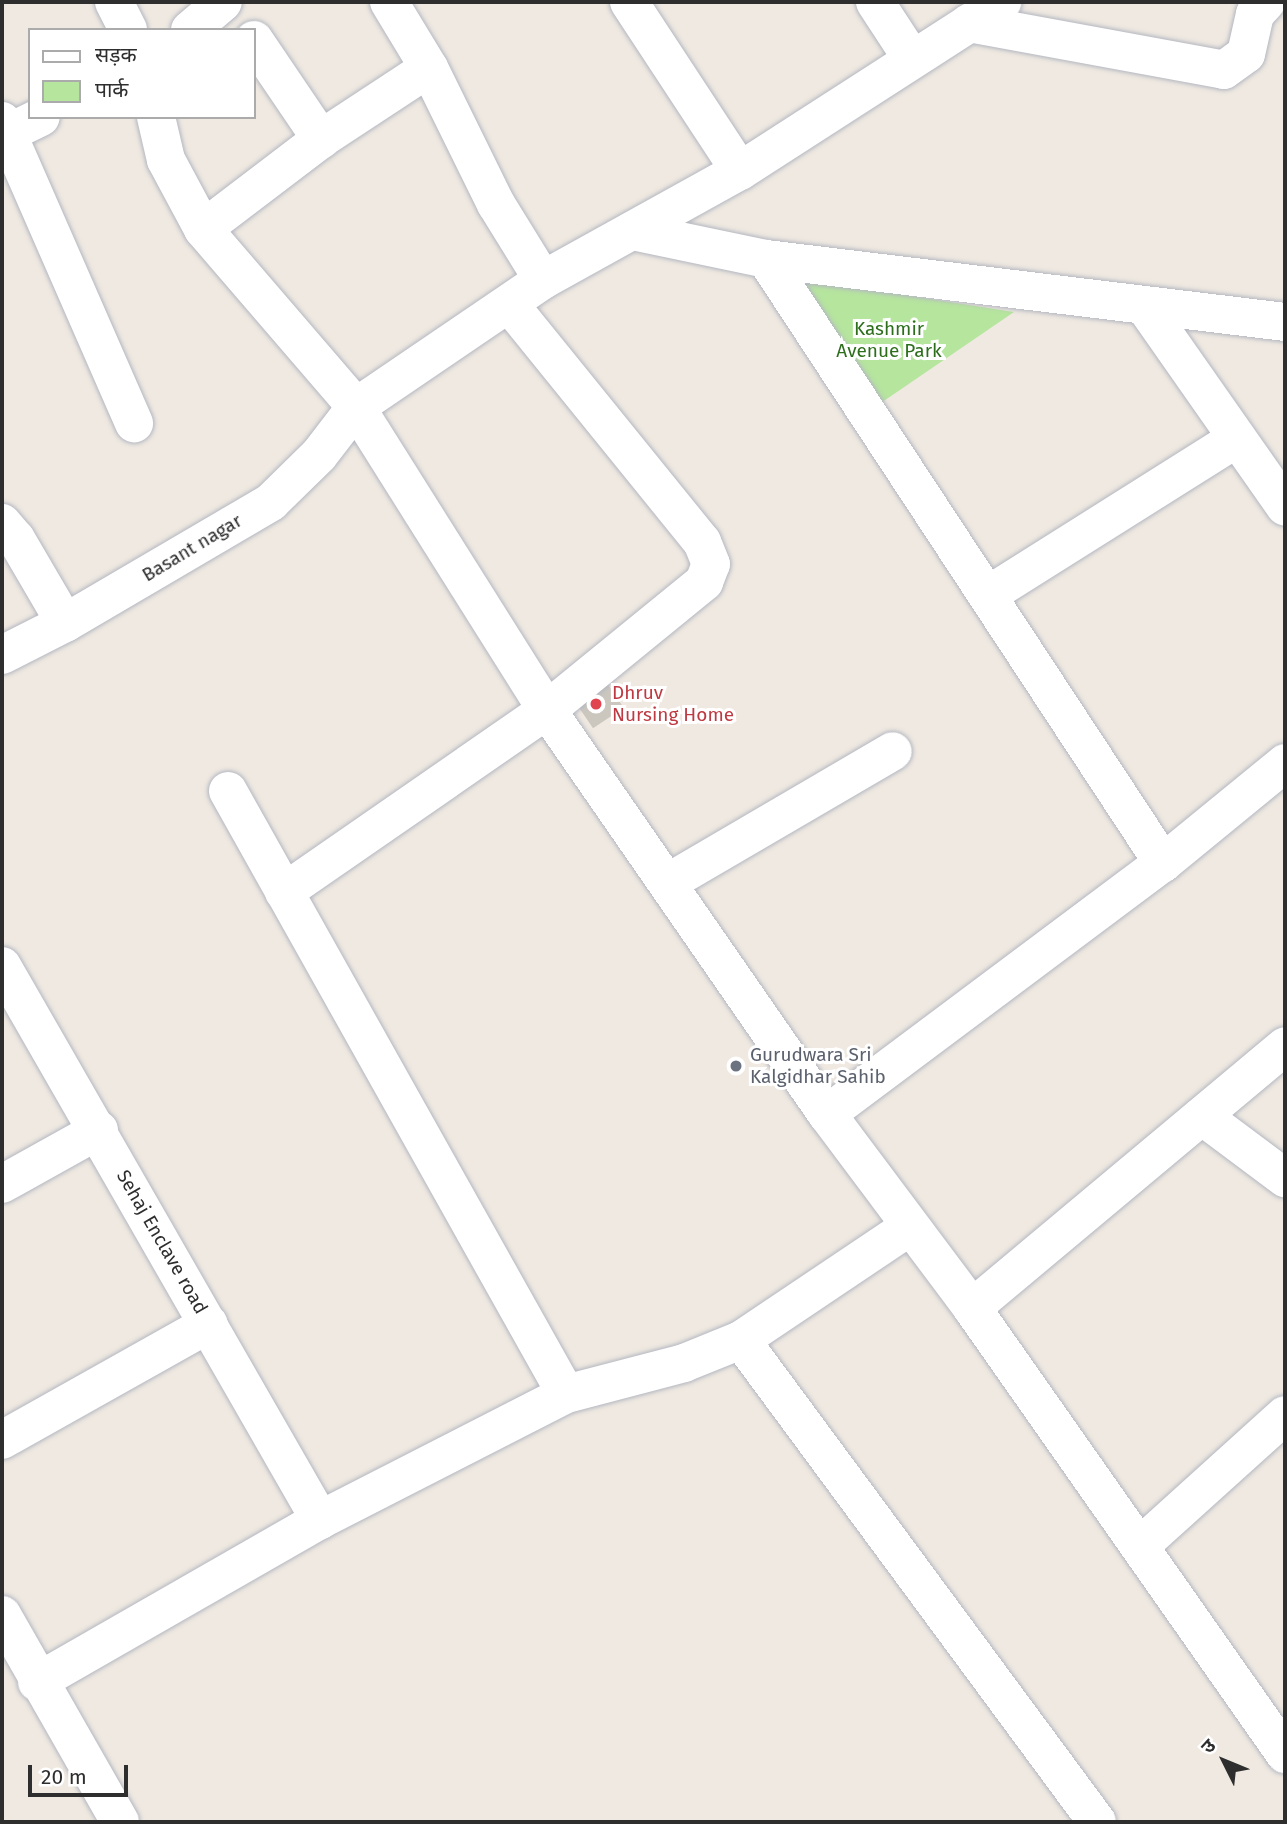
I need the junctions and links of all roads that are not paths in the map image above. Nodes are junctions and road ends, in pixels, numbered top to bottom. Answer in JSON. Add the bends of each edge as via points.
{"nodes":[{"id":1,"x":114,"y":2,"type":"edge"},
{"id":2,"x":225,"y":2,"type":"edge"},
{"id":3,"x":389,"y":2,"type":"edge"},
{"id":4,"x":629,"y":2,"type":"edge"},
{"id":5,"x":875,"y":2,"type":"edge"},
{"id":6,"x":1002,"y":2,"type":"edge"},
{"id":7,"x":1266,"y":2,"type":"edge"},
{"id":8,"x":969,"y":23,"type":"junction"},
{"id":9,"x":127,"y":28,"type":"edge"},
{"id":10,"x":192,"y":28,"type":"edge"},
{"id":11,"x":245,"y":28,"type":"edge"},
{"id":12,"x":256,"y":43,"type":"edge"},
{"id":13,"x":911,"y":57,"type":"junction"},
{"id":14,"x":429,"y":68,"type":"junction"},
{"id":15,"x":156,"y":119,"type":"edge"},
{"id":16,"x":14,"y":127,"type":"edge"},
{"id":17,"x":321,"y":139,"type":"junction"},
{"id":18,"x":740,"y":171,"type":"junction"},
{"id":19,"x":203,"y":229,"type":"junction"},
{"id":20,"x":632,"y":231,"type":"junction"},
{"id":21,"x":766,"y":259,"type":"junction"},
{"id":22,"x":543,"y":280,"type":"junction"},
{"id":23,"x":509,"y":304,"type":"junction"},
{"id":24,"x":1144,"y":305,"type":"junction"},
{"id":25,"x":1285,"y":322,"type":"edge"},
{"id":26,"x":356,"y":407,"type":"junction"},
{"id":27,"x":134,"y":423,"type":"dead end"},
{"id":28,"x":1236,"y":439,"type":"junction"},
{"id":29,"x":1285,"y":506,"type":"edge"},
{"id":30,"x":2,"y":523,"type":"edge"},
{"id":31,"x":988,"y":595,"type":"junction"},
{"id":32,"x":65,"y":624,"type":"junction"},
{"id":33,"x":2,"y":655,"type":"edge"},
{"id":34,"x":547,"y":710,"type":"junction"},
{"id":35,"x":893,"y":751,"type":"dead end"},
{"id":36,"x":1285,"y":763,"type":"edge"},
{"id":37,"x":228,"y":791,"type":"dead end"},
{"id":38,"x":1163,"y":863,"type":"junction"},
{"id":39,"x":669,"y":882,"type":"junction"},
{"id":40,"x":284,"y":891,"type":"junction"},
{"id":41,"x":2,"y":966,"type":"edge"},
{"id":42,"x":1285,"y":1046,"type":"edge"},
{"id":43,"x":827,"y":1114,"type":"junction"},
{"id":44,"x":1202,"y":1116,"type":"junction"},
{"id":45,"x":99,"y":1130,"type":"junction"},
{"id":46,"x":1285,"y":1178,"type":"edge"},
{"id":47,"x":2,"y":1184,"type":"edge"},
{"id":48,"x":909,"y":1227,"type":"junction"},
{"id":49,"x":972,"y":1308,"type":"junction"},
{"id":50,"x":209,"y":1324,"type":"junction"},
{"id":51,"x":741,"y":1340,"type":"junction"},
{"id":52,"x":566,"y":1394,"type":"junction"},
{"id":53,"x":1285,"y":1415,"type":"edge"},
{"id":54,"x":2,"y":1440,"type":"edge"},
{"id":55,"x":320,"y":1520,"type":"junction"},
{"id":56,"x":1140,"y":1546,"type":"junction"},
{"id":57,"x":2,"y":1615,"type":"edge"},
{"id":58,"x":37,"y":1682,"type":"junction"},
{"id":59,"x":1267,"y":1702,"type":"edge"},
{"id":60,"x":1285,"y":1754,"type":"edge"},
{"id":61,"x":120,"y":1822,"type":"edge"},
{"id":62,"x":1097,"y":1822,"type":"edge"}],
"edges":[{"from":1,"to":9,"type":"street"},
{"from":2,"to":10,"type":"street"},
{"from":2,"to":11,"type":"street"},
{"from":3,"to":14,"type":"street"},
{"from":4,"to":18,"type":"street"},
{"from":5,"to":13,"type":"street"},
{"from":6,"to":8,"type":"street","name":"Basant nagar"},
{"from":7,"to":8,"type":"street","via":[[1255,14],[1246,54],[1224,70]]},
{"from":8,"to":13,"type":"street","name":"Basant nagar"},
{"from":12,"to":17,"type":"street"},
{"from":13,"to":18,"type":"street","name":"Basant nagar"},
{"from":14,"to":17,"type":"street"},
{"from":14,"to":22,"type":"street","via":[[496,204]]},
{"from":15,"to":19,"type":"street","via":[[166,160]]},
{"from":16,"to":27,"type":"street"},
{"from":17,"to":19,"type":"street"},
{"from":18,"to":20,"type":"street","name":"Basant nagar"},
{"from":19,"to":26,"type":"street"},
{"from":20,"to":21,"type":"street"},
{"from":20,"to":22,"type":"street","name":"Basant nagar"},
{"from":21,"to":24,"type":"street"},
{"from":21,"to":31,"type":"street"},
{"from":22,"to":23,"type":"street","name":"Basant nagar"},
{"from":23,"to":26,"type":"street","name":"Basant nagar"},
{"from":23,"to":34,"type":"street","via":[[702,542],[711,564],[704,582]]},
{"from":24,"to":25,"type":"street"},
{"from":24,"to":28,"type":"street"},
{"from":26,"to":32,"type":"street","name":"Basant nagar","via":[[319,455],[271,502]]},
{"from":26,"to":34,"type":"street"},
{"from":28,"to":29,"type":"street"},
{"from":28,"to":31,"type":"street"},
{"from":30,"to":32,"type":"street"},
{"from":31,"to":38,"type":"street"},
{"from":32,"to":33,"type":"street","name":"Basant nagar"},
{"from":34,"to":39,"type":"street"},
{"from":34,"to":40,"type":"street"},
{"from":35,"to":39,"type":"street"},
{"from":36,"to":38,"type":"street"},
{"from":37,"to":40,"type":"street"},
{"from":38,"to":43,"type":"street"},
{"from":39,"to":43,"type":"street"},
{"from":40,"to":52,"type":"street"},
{"from":41,"to":45,"type":"street","name":"Sehaj Enclave road"},
{"from":42,"to":44,"type":"street"},
{"from":43,"to":48,"type":"street"},
{"from":44,"to":46,"type":"street"},
{"from":44,"to":49,"type":"street"},
{"from":45,"to":47,"type":"street"},
{"from":45,"to":50,"type":"street","name":"Sehaj Enclave road"},
{"from":48,"to":49,"type":"street"},
{"from":48,"to":51,"type":"street"},
{"from":49,"to":56,"type":"street"},
{"from":50,"to":54,"type":"street"},
{"from":50,"to":55,"type":"street","name":"Sehaj Enclave road"},
{"from":51,"to":52,"type":"street","via":[[684,1363]]},
{"from":51,"to":62,"type":"street"},
{"from":52,"to":55,"type":"street"},
{"from":53,"to":56,"type":"street"},
{"from":55,"to":58,"type":"street"},
{"from":56,"to":59,"type":"street"},
{"from":57,"to":58,"type":"street"},
{"from":58,"to":61,"type":"street"},
{"from":59,"to":60,"type":"street"}]}
